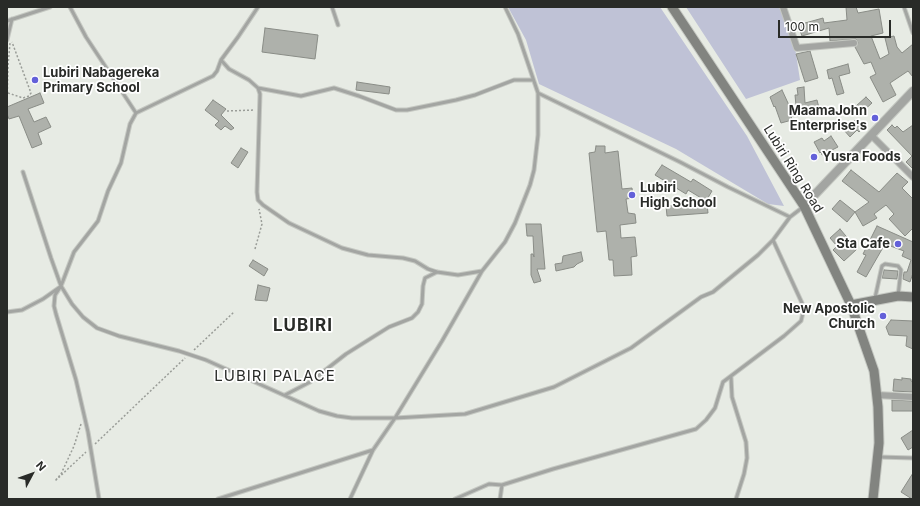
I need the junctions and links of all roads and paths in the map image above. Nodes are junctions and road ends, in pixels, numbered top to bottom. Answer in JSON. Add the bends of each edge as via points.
{"nodes":[{"id":1,"x":50,"y":7,"type":"edge"},
{"id":2,"x":70,"y":7,"type":"edge"},
{"id":3,"x":258,"y":7,"type":"edge"},
{"id":4,"x":332,"y":7,"type":"edge"},
{"id":5,"x":505,"y":7,"type":"edge"},
{"id":6,"x":672,"y":7,"type":"edge"},
{"id":7,"x":784,"y":7,"type":"edge"},
{"id":8,"x":904,"y":7,"type":"edge"},
{"id":9,"x":12,"y":19,"type":"junction"},
{"id":10,"x":7,"y":21,"type":"edge"},
{"id":11,"x":338,"y":25,"type":"dead end"},
{"id":12,"x":913,"y":33,"type":"edge"},
{"id":13,"x":7,"y":40,"type":"edge"},
{"id":14,"x":854,"y":43,"type":"dead end"},
{"id":15,"x":221,"y":60,"type":"junction"},
{"id":16,"x":533,"y":80,"type":"junction"},
{"id":17,"x":258,"y":88,"type":"junction"},
{"id":18,"x":913,"y":91,"type":"edge"},
{"id":19,"x":8,"y":93,"type":"edge"},
{"id":20,"x":538,"y":93,"type":"junction"},
{"id":21,"x":7,"y":106,"type":"edge"},
{"id":22,"x":260,"y":110,"type":"junction"},
{"id":23,"x":227,"y":111,"type":"dead end"},
{"id":24,"x":136,"y":113,"type":"junction"},
{"id":25,"x":872,"y":136,"type":"junction"},
{"id":26,"x":23,"y":172,"type":"dead end"},
{"id":27,"x":913,"y":177,"type":"edge"},
{"id":28,"x":258,"y":200,"type":"junction"},
{"id":29,"x":804,"y":206,"type":"junction"},
{"id":30,"x":790,"y":217,"type":"junction"},
{"id":31,"x":773,"y":240,"type":"junction"},
{"id":32,"x":254,"y":249,"type":"dead end"},
{"id":33,"x":482,"y":271,"type":"junction"},
{"id":34,"x":437,"y":272,"type":"junction"},
{"id":35,"x":61,"y":286,"type":"junction"},
{"id":36,"x":898,"y":296,"type":"junction"},
{"id":37,"x":913,"y":297,"type":"edge"},
{"id":38,"x":875,"y":300,"type":"junction"},
{"id":39,"x":851,"y":305,"type":"junction"},
{"id":40,"x":7,"y":312,"type":"edge"},
{"id":41,"x":234,"y":312,"type":"dead end"},
{"id":42,"x":194,"y":350,"type":"dead end"},
{"id":43,"x":188,"y":356,"type":"dead end"},
{"id":44,"x":731,"y":377,"type":"junction"},
{"id":45,"x":285,"y":395,"type":"junction"},
{"id":46,"x":877,"y":395,"type":"junction"},
{"id":47,"x":913,"y":397,"type":"edge"},
{"id":48,"x":395,"y":418,"type":"junction"},
{"id":49,"x":80,"y":424,"type":"dead end"},
{"id":50,"x":373,"y":450,"type":"junction"},
{"id":51,"x":877,"y":456,"type":"junction"},
{"id":52,"x":913,"y":458,"type":"edge"},
{"id":53,"x":502,"y":485,"type":"junction"},
{"id":54,"x":874,"y":498,"type":"edge"},
{"id":55,"x":99,"y":499,"type":"edge"},
{"id":56,"x":218,"y":499,"type":"edge"},
{"id":57,"x":350,"y":499,"type":"edge"},
{"id":58,"x":455,"y":499,"type":"edge"},
{"id":59,"x":500,"y":499,"type":"edge"},
{"id":60,"x":736,"y":499,"type":"edge"}],
"edges":[{"from":1,"to":9,"type":"lane"},
{"from":2,"to":24,"type":"lane","via":[[86,37]]},
{"from":3,"to":15,"type":"lane"},
{"from":4,"to":11,"type":"lane"},
{"from":5,"to":16,"type":"lane","via":[[518,34]]},
{"from":6,"to":29,"type":"main road","name":"Lubiri Ring Road"},
{"from":7,"to":14,"type":"street","via":[[797,48]]},
{"from":8,"to":12,"type":"lane"},
{"from":9,"to":10,"type":"lane"},
{"from":9,"to":13,"type":"lane"},
{"from":15,"to":17,"type":"lane","via":[[229,69],[245,77]]},
{"from":15,"to":24,"type":"lane","via":[[213,76]]},
{"from":16,"to":17,"type":"lane","via":[[514,80],[475,95],[407,110],[396,110],[334,88],[301,96]]},
{"from":16,"to":20,"type":"lane"},
{"from":17,"to":22,"type":"lane"},
{"from":18,"to":25,"type":"street"},
{"from":19,"to":19,"type":"path","via":[[8,66],[11,40],[31,93],[23,98]]},
{"from":19,"to":21,"type":"path"},
{"from":20,"to":30,"type":"lane"},
{"from":20,"to":33,"type":"lane","via":[[538,134],[530,185],[505,242]]},
{"from":22,"to":23,"type":"path"},
{"from":22,"to":28,"type":"lane"},
{"from":24,"to":35,"type":"lane","via":[[130,124],[121,163],[98,221],[74,252]]},
{"from":25,"to":27,"type":"street"},
{"from":25,"to":29,"type":"street"},
{"from":26,"to":35,"type":"lane"},
{"from":28,"to":32,"type":"path","via":[[262,224]]},
{"from":28,"to":34,"type":"lane","via":[[289,223],[342,248],[368,255],[415,261]]},
{"from":29,"to":30,"type":"lane"},
{"from":29,"to":39,"type":"main road","name":"Lubiri Ring Road"},
{"from":30,"to":31,"type":"lane"},
{"from":31,"to":44,"type":"lane","via":[[802,303],[801,321]]},
{"from":31,"to":48,"type":"lane","via":[[713,292],[701,297],[631,348],[554,387],[465,414]]},
{"from":33,"to":34,"type":"lane","via":[[458,275]]},
{"from":33,"to":48,"type":"lane"},
{"from":34,"to":45,"type":"lane","via":[[425,278],[422,304],[412,318],[389,326],[346,354],[310,382]]},
{"from":35,"to":40,"type":"lane","via":[[22,310]]},
{"from":35,"to":45,"type":"lane","via":[[83,317],[97,328],[206,360]]},
{"from":35,"to":55,"type":"lane","via":[[54,306],[76,380]]},
{"from":36,"to":37,"type":"main road"},
{"from":36,"to":38,"type":"main road"},
{"from":36,"to":38,"type":"lane","via":[[901,270],[898,266],[885,264],[882,266]]},
{"from":38,"to":39,"type":"main road"},
{"from":39,"to":46,"type":"main road","name":"Lubiri Ring Road","via":[[874,371]]},
{"from":41,"to":42,"type":"path"},
{"from":43,"to":49,"type":"path","via":[[55,481],[74,446]]},
{"from":44,"to":53,"type":"lane","via":[[723,382],[715,408],[696,429]]},
{"from":44,"to":60,"type":"lane","via":[[732,397],[746,442],[747,458]]},
{"from":45,"to":48,"type":"lane","via":[[319,411],[337,416]]},
{"from":46,"to":47,"type":"street"},
{"from":46,"to":51,"type":"main road","name":"Lubiri Ring Road"},
{"from":48,"to":50,"type":"lane"},
{"from":50,"to":56,"type":"lane"},
{"from":50,"to":57,"type":"lane"},
{"from":51,"to":52,"type":"lane"},
{"from":51,"to":54,"type":"main road","name":"Lubiri Ring Road"},
{"from":53,"to":58,"type":"lane","via":[[489,484]]},
{"from":53,"to":59,"type":"lane"}]}
